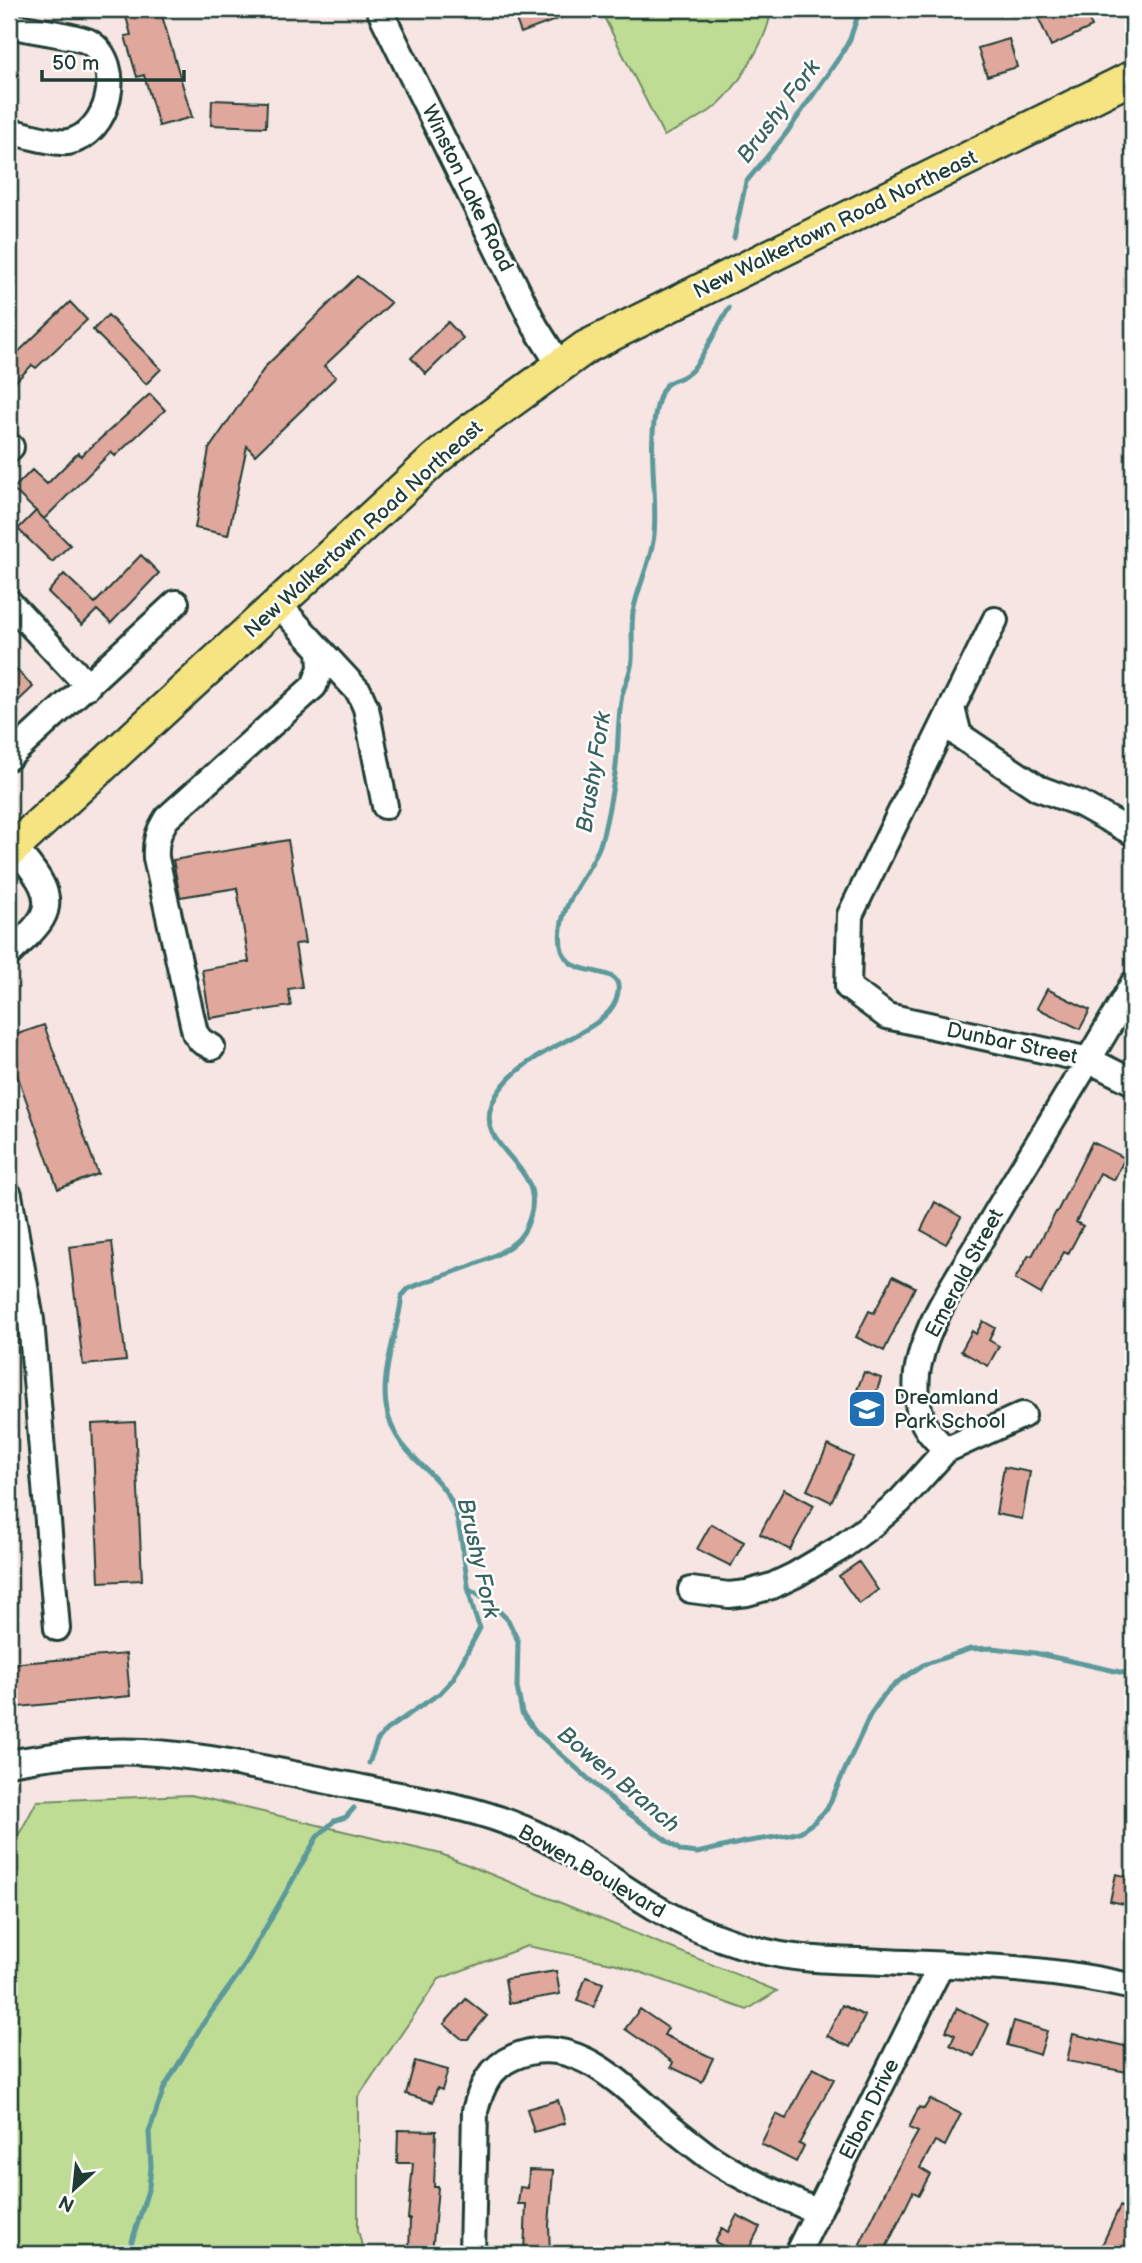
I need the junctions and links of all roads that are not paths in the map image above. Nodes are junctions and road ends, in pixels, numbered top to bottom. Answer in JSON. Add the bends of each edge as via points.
{"nodes":[{"id":1,"x":379,"y":9,"type":"edge"},
{"id":2,"x":9,"y":25,"type":"edge"},
{"id":3,"x":1133,"y":77,"type":"edge"},
{"id":4,"x":9,"y":131,"type":"edge"},
{"id":5,"x":560,"y":366,"type":"junction"},
{"id":6,"x":9,"y":602,"type":"edge"},
{"id":7,"x":176,"y":603,"type":"dead end"},
{"id":8,"x":278,"y":604,"type":"junction"},
{"id":9,"x":995,"y":620,"type":"dead end"},
{"id":10,"x":320,"y":650,"type":"junction"},
{"id":11,"x":88,"y":686,"type":"junction"},
{"id":12,"x":952,"y":708,"type":"junction"},
{"id":13,"x":9,"y":757,"type":"edge"},
{"id":14,"x":385,"y":806,"type":"dead end"},
{"id":15,"x":1133,"y":833,"type":"edge"},
{"id":16,"x":12,"y":849,"type":"edge"},
{"id":17,"x":9,"y":954,"type":"edge"},
{"id":18,"x":1133,"y":984,"type":"edge"},
{"id":19,"x":212,"y":1047,"type":"dead end"},
{"id":20,"x":1089,"y":1060,"type":"junction"},
{"id":21,"x":1133,"y":1082,"type":"edge"},
{"id":22,"x":9,"y":1195,"type":"edge"},
{"id":23,"x":1023,"y":1415,"type":"dead end"},
{"id":24,"x":946,"y":1450,"type":"junction"},
{"id":25,"x":691,"y":1590,"type":"dead end"},
{"id":26,"x":57,"y":1628,"type":"dead end"},
{"id":27,"x":9,"y":1763,"type":"edge"},
{"id":28,"x":941,"y":1965,"type":"junction"},
{"id":29,"x":1133,"y":1987,"type":"edge"},
{"id":30,"x":818,"y":2212,"type":"junction"},
{"id":31,"x":471,"y":2254,"type":"edge"},
{"id":32,"x":797,"y":2254,"type":"edge"}],
"edges":[{"from":1,"to":5,"type":"street","name":"Winston Lake Road","via":[[535,326]]},
{"from":2,"to":4,"type":"street","via":[[88,42],[103,57],[110,75],[101,116],[85,135],[66,142]]},
{"from":3,"to":5,"type":"main road","name":"New Walkertown Road Northeast","via":[[609,335]]},
{"from":5,"to":8,"type":"main road","name":"New Walkertown Road Northeast","via":[[434,460]]},
{"from":6,"to":11,"type":"street"},
{"from":7,"to":11,"type":"street"},
{"from":8,"to":10,"type":"street"},
{"from":8,"to":16,"type":"main road","name":"New Walkertown Road Northeast"},
{"from":9,"to":12,"type":"street"},
{"from":10,"to":14,"type":"street","via":[[359,692],[366,708]]},
{"from":10,"to":19,"type":"street","via":[[321,668],[314,686],[167,818],[155,843],[195,1033]]},
{"from":11,"to":13,"type":"street"},
{"from":12,"to":15,"type":"street","via":[[959,735],[1038,788],[1081,804]]},
{"from":12,"to":20,"type":"street","name":"Dunbar Street","via":[[850,915],[848,987],[887,1016]]},
{"from":16,"to":17,"type":"street","via":[[44,889],[47,904],[42,919]]},
{"from":18,"to":20,"type":"street","name":"Emerald Street"},
{"from":20,"to":21,"type":"street","name":"Dunbar Street"},
{"from":20,"to":24,"type":"street","name":"Emerald Street","via":[[997,1211],[927,1340],[919,1363],[919,1407],[928,1431]]},
{"from":22,"to":26,"type":"street","via":[[31,1320]]},
{"from":23,"to":24,"type":"street"},
{"from":24,"to":25,"type":"street","via":[[874,1524],[795,1575],[747,1593]]},
{"from":27,"to":28,"type":"street","name":"Bowen Boulevard","via":[[48,1756],[145,1752],[442,1803],[542,1837],[654,1907],[707,1934],[788,1956]]},
{"from":28,"to":29,"type":"street","name":"Bowen Boulevard","via":[[1023,1969]]},
{"from":28,"to":30,"type":"street","name":"Elbon Drive"},
{"from":30,"to":31,"type":"street","via":[[747,2180],[711,2157],[589,2062],[556,2050],[539,2050],[498,2065],[479,2094]]},
{"from":30,"to":32,"type":"street","name":"Elbon Drive"}]}
